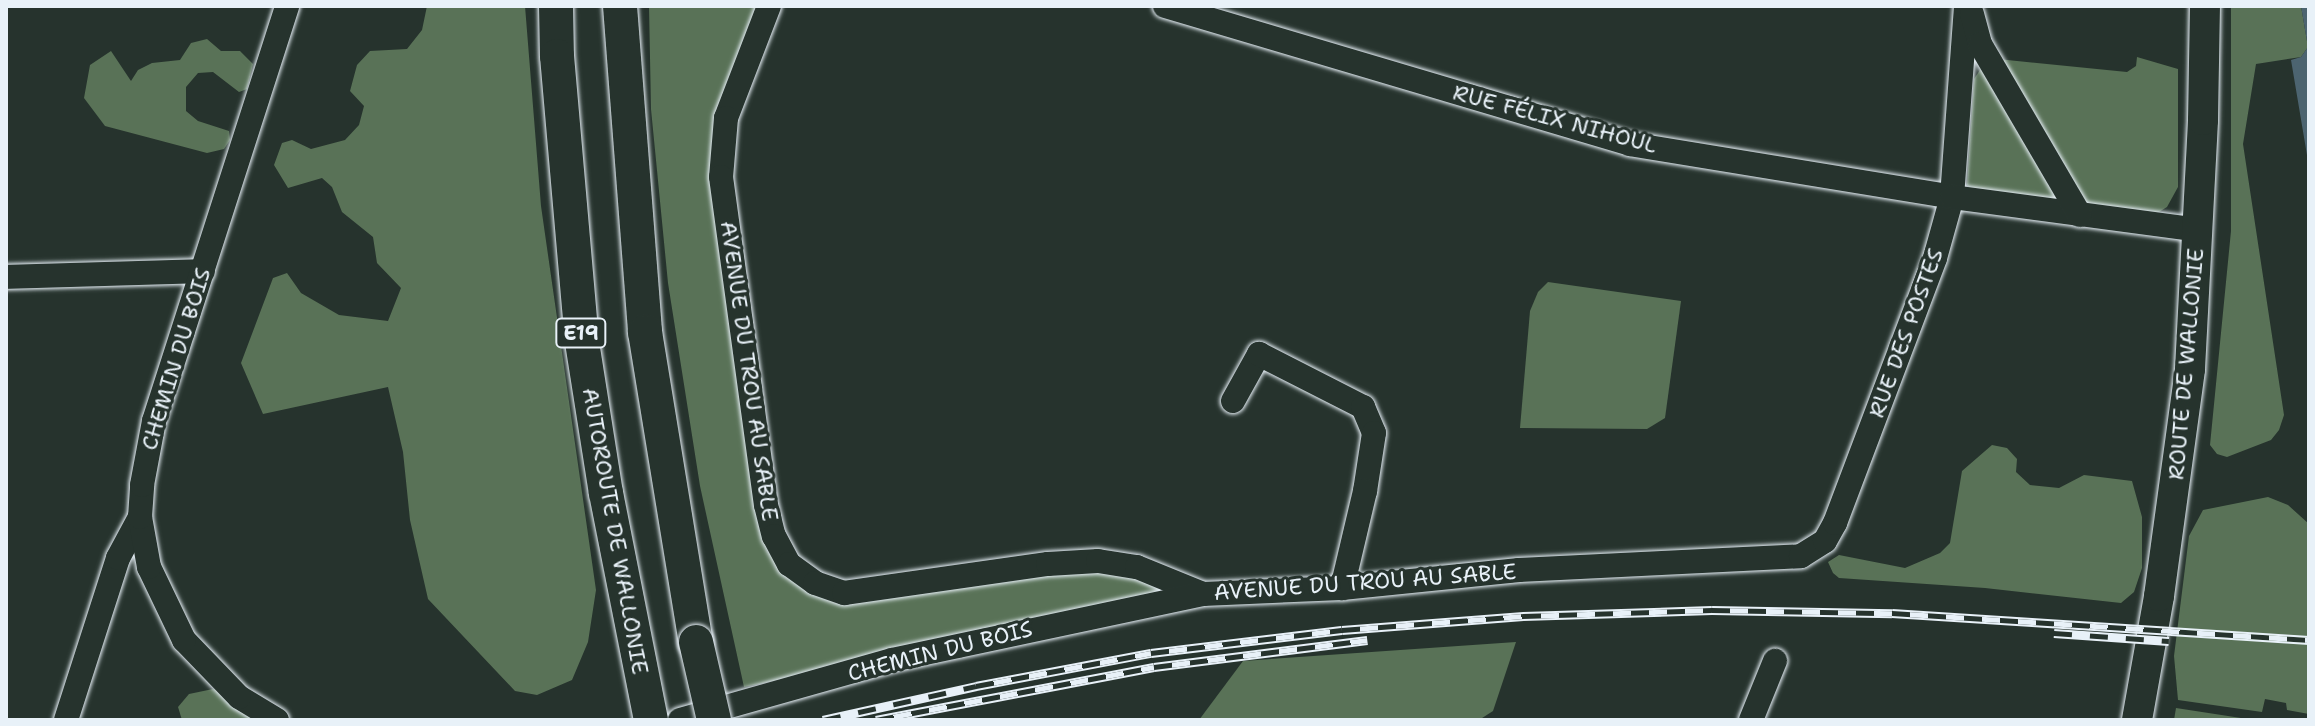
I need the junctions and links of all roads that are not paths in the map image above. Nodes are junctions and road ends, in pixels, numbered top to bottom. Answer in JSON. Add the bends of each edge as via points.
{"nodes":[{"id":1,"x":287,"y":6,"type":"edge"},
{"id":2,"x":556,"y":6,"type":"edge"},
{"id":3,"x":620,"y":6,"type":"edge"},
{"id":4,"x":769,"y":6,"type":"edge"},
{"id":5,"x":1165,"y":6,"type":"edge"},
{"id":6,"x":1968,"y":6,"type":"edge"},
{"id":7,"x":2205,"y":6,"type":"edge"},
{"id":8,"x":1952,"y":197,"type":"junction"},
{"id":9,"x":2080,"y":215,"type":"junction"},
{"id":10,"x":2198,"y":230,"type":"junction"},
{"id":11,"x":203,"y":271,"type":"junction"},
{"id":12,"x":6,"y":277,"type":"edge"},
{"id":13,"x":1233,"y":401,"type":"dead end"},
{"id":14,"x":1855,"y":469,"type":"joint"},
{"id":15,"x":140,"y":517,"type":"junction"},
{"id":16,"x":1342,"y":588,"type":"junction"},
{"id":17,"x":1203,"y":594,"type":"junction"},
{"id":18,"x":1775,"y":661,"type":"dead end"},
{"id":19,"x":66,"y":720,"type":"edge"},
{"id":20,"x":277,"y":720,"type":"edge"},
{"id":21,"x":651,"y":720,"type":"edge"},
{"id":22,"x":680,"y":720,"type":"edge"},
{"id":23,"x":714,"y":720,"type":"edge"},
{"id":24,"x":1751,"y":720,"type":"edge"},
{"id":25,"x":2137,"y":720,"type":"edge"}],
"edges":[{"from":1,"to":11,"type":"street","name":"CHEMIN DU BOIS"},
{"from":2,"to":21,"type":"highway","name":"AUTOROUTE DE WALLONIE","number":"E19","via":[[582,342]]},
{"from":3,"to":23,"type":"highway","bridge":true,"via":[[645,332],[669,494]]},
{"from":4,"to":17,"type":"street","name":"AVENUE DU TROU AU SABLE","via":[[726,118],[721,177],[766,505],[789,564],[815,583],[844,593],[1098,561],[1137,567]]},
{"from":5,"to":8,"type":"street","name":"RUE FÉLIX NIHOUL","via":[[1630,144]]},
{"from":6,"to":8,"type":"street","name":"RUE DES POSTES"},
{"from":6,"to":9,"type":"street","name":"RUE DES POSTES","via":[[1980,44]]},
{"from":7,"to":10,"type":"main road","name":"ROUTE DE WALLONIE"},
{"from":8,"to":9,"type":"street"},
{"from":8,"to":14,"type":"street","name":"RUE DES POSTES","via":[[1935,258]]},
{"from":9,"to":10,"type":"street"},
{"from":10,"to":25,"type":"main road","name":"ROUTE DE WALLONIE","via":[[2184,432]]},
{"from":11,"to":12,"type":"street"},
{"from":11,"to":15,"type":"street","name":"CHEMIN DU BOIS","via":[[154,421]]},
{"from":13,"to":16,"type":"street","via":[[1259,354],[1363,407],[1374,433]]},
{"from":14,"to":16,"type":"street","name":"AVENUE DU TROU AU SABLE","via":[[1825,541],[1801,556],[1519,570]]},
{"from":15,"to":19,"type":"street","via":[[118,558]]},
{"from":15,"to":20,"type":"street","name":"CHEMIN DU BOIS","via":[[149,567],[184,640],[239,697]]},
{"from":16,"to":17,"type":"street","name":"AVENUE DU TROU AU SABLE"},
{"from":17,"to":22,"type":"street","name":"CHEMIN DU BOIS","via":[[892,660]]},
{"from":18,"to":24,"type":"street"}]}
